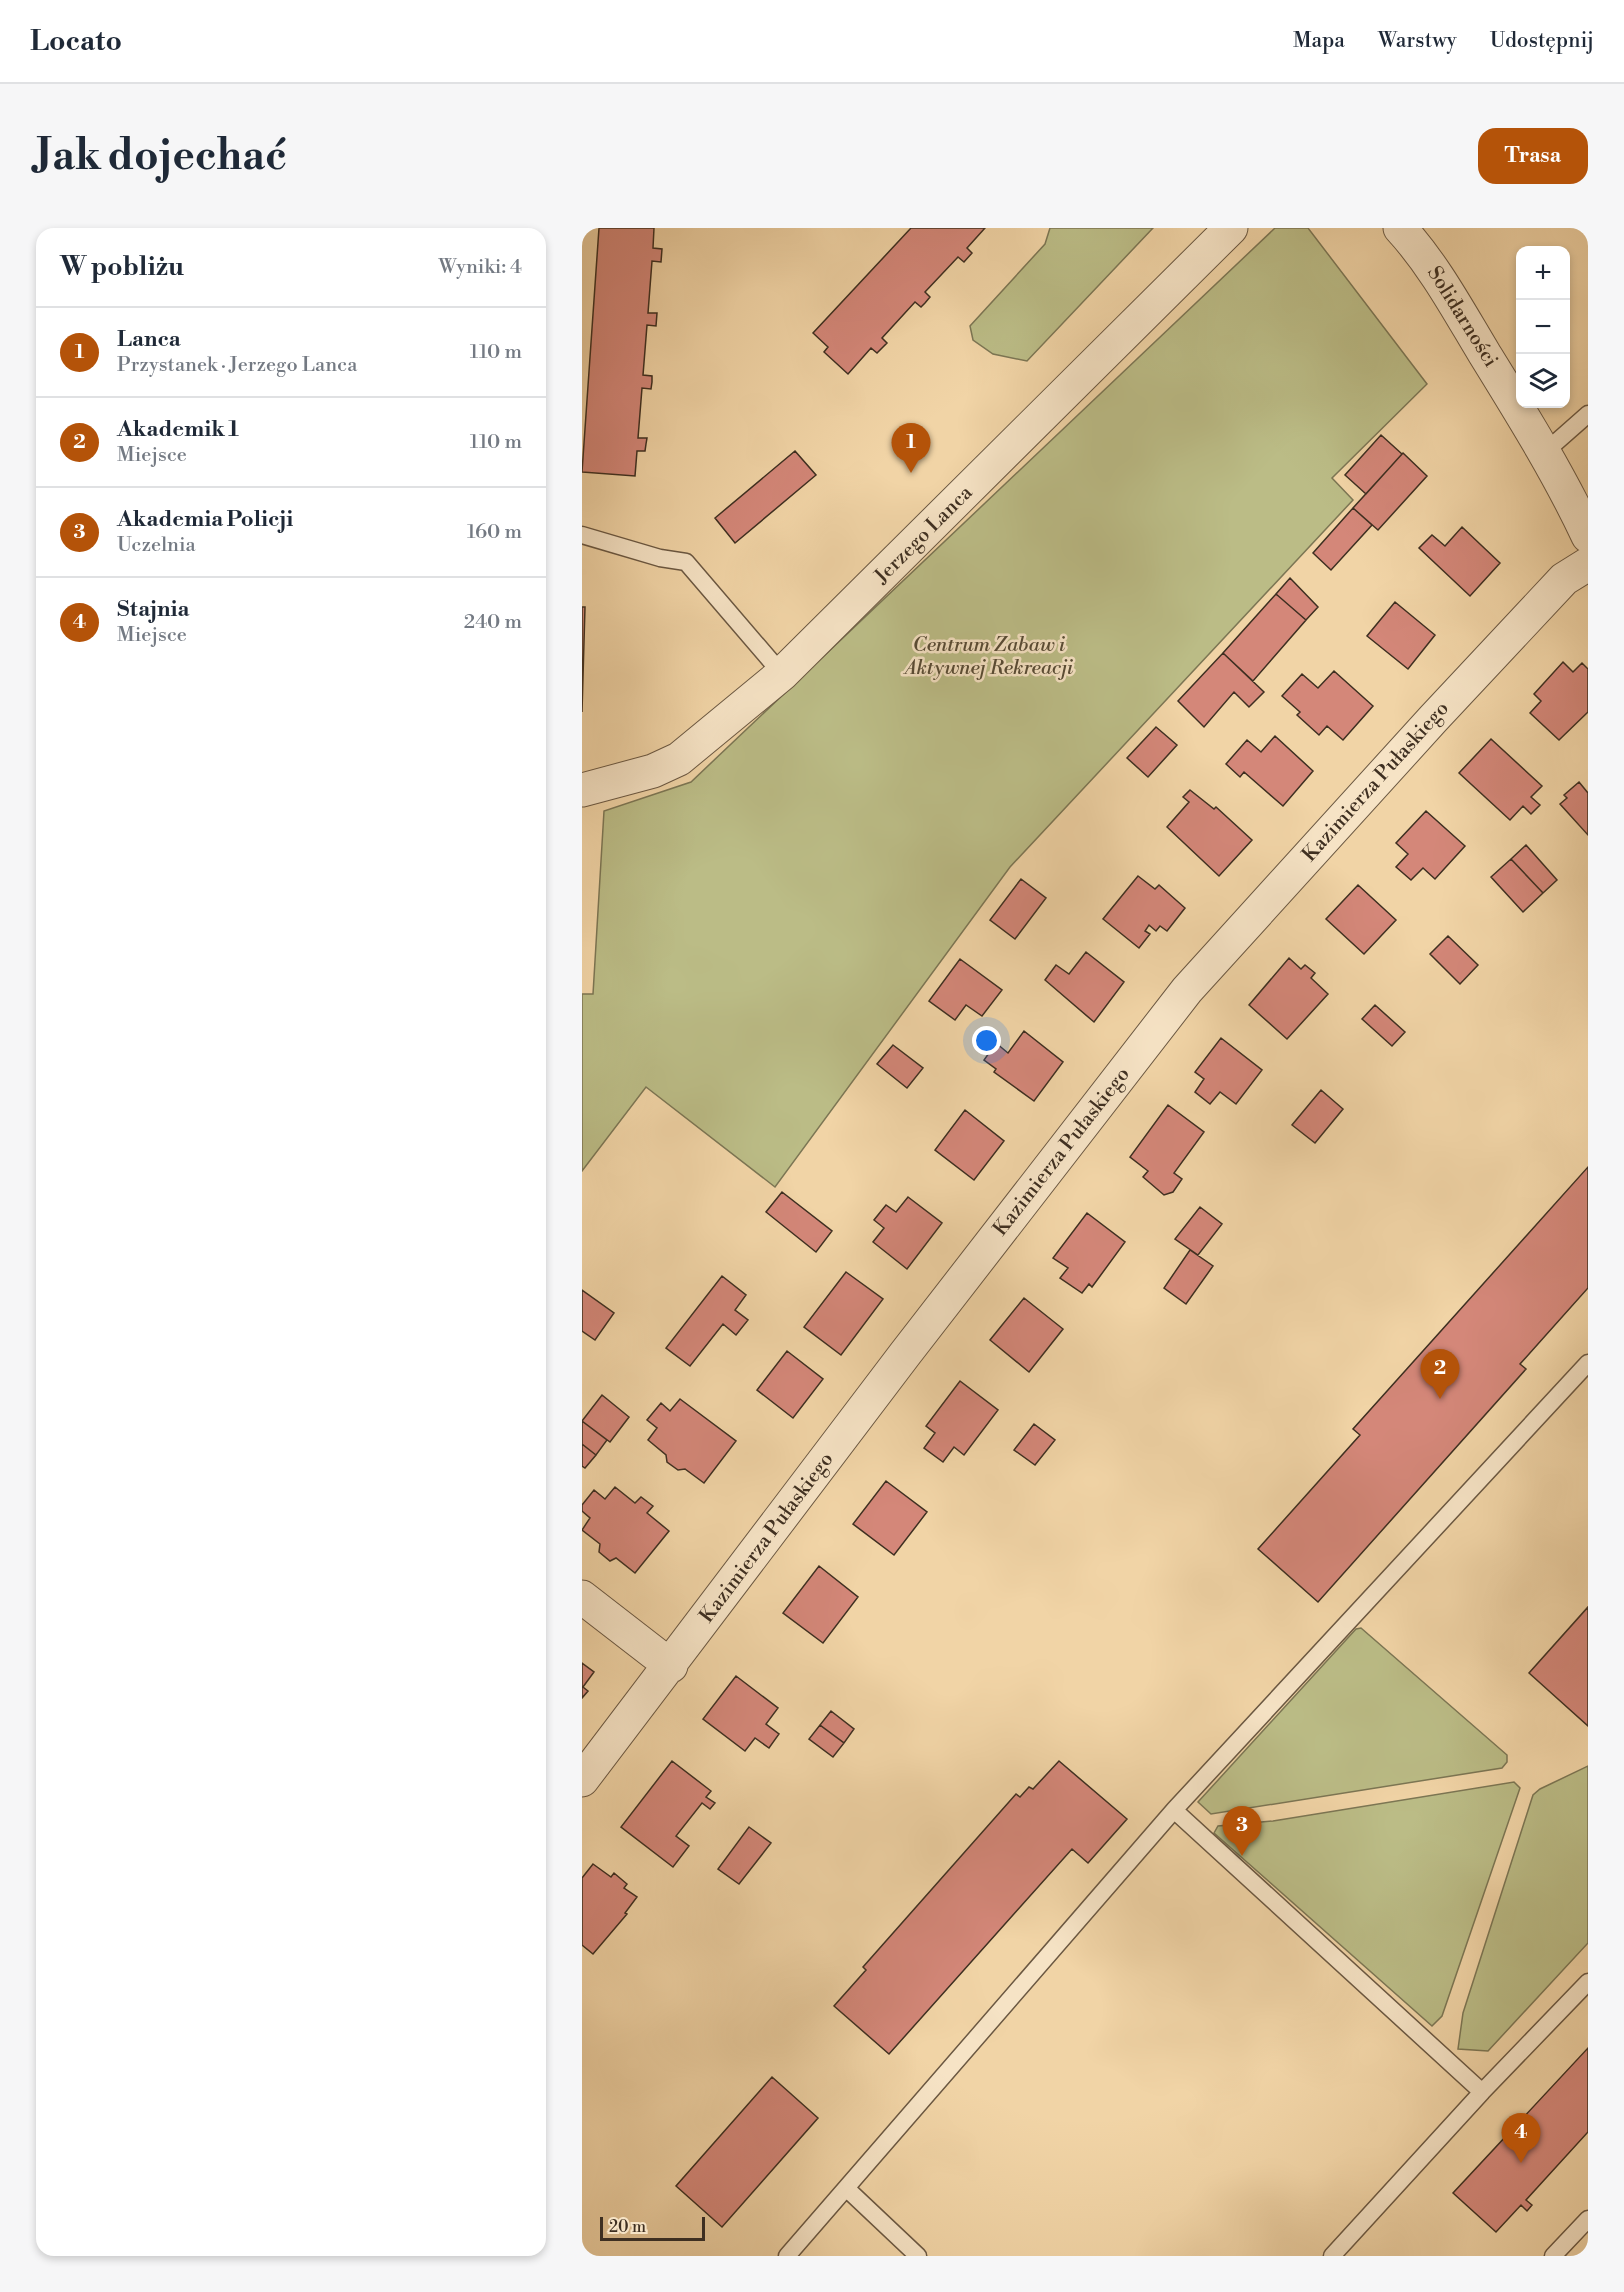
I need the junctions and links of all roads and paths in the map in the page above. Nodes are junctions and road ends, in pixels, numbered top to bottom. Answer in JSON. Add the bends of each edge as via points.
{"nodes":[{"id":1,"x":1231,"y":228,"type":"edge"},
{"id":2,"x":1400,"y":228,"type":"edge"},
{"id":3,"x":1588,"y":414,"type":"edge"},
{"id":4,"x":1545,"y":452,"type":"junction"},
{"id":5,"x":582,"y":535,"type":"edge"},
{"id":6,"x":1588,"y":536,"type":"edge"},
{"id":7,"x":1588,"y":564,"type":"edge"},
{"id":8,"x":782,"y":674,"type":"junction"},
{"id":9,"x":582,"y":790,"type":"edge"},
{"id":10,"x":1588,"y":1364,"type":"edge"},
{"id":11,"x":582,"y":1597,"type":"edge"},
{"id":12,"x":670,"y":1666,"type":"junction"},
{"id":13,"x":582,"y":1780,"type":"edge"},
{"id":14,"x":1174,"y":1810,"type":"junction"},
{"id":15,"x":1588,"y":1982,"type":"edge"},
{"id":16,"x":1482,"y":2092,"type":"junction"},
{"id":17,"x":846,"y":2187,"type":"junction"},
{"id":18,"x":1588,"y":2219,"type":"edge"},
{"id":19,"x":787,"y":2256,"type":"edge"},
{"id":20,"x":918,"y":2256,"type":"edge"},
{"id":21,"x":1332,"y":2256,"type":"edge"},
{"id":22,"x":1553,"y":2256,"type":"edge"}],
"edges":[{"from":1,"to":8,"type":"street","name":"Jerzego Lanca"},
{"from":2,"to":4,"type":"street","name":"Solidarności","via":[[1436,274]]},
{"from":3,"to":4,"type":"lane"},
{"from":4,"to":6,"type":"street","name":"Solidarności"},
{"from":5,"to":8,"type":"lane","via":[[686,562]]},
{"from":7,"to":12,"type":"street","name":"Kazimierza Pułaskiego","via":[[1564,579],[1187,990]]},
{"from":8,"to":9,"type":"street","name":"Jerzego Lanca","via":[[679,759],[653,771]]},
{"from":10,"to":14,"type":"lane"},
{"from":11,"to":12,"type":"street"},
{"from":12,"to":13,"type":"street","name":"Kazimierza Pułaskiego"},
{"from":14,"to":16,"type":"lane"},
{"from":14,"to":17,"type":"lane"},
{"from":15,"to":16,"type":"lane"},
{"from":16,"to":21,"type":"lane"},
{"from":17,"to":19,"type":"lane"},
{"from":17,"to":20,"type":"lane"},
{"from":18,"to":22,"type":"lane"}]}
